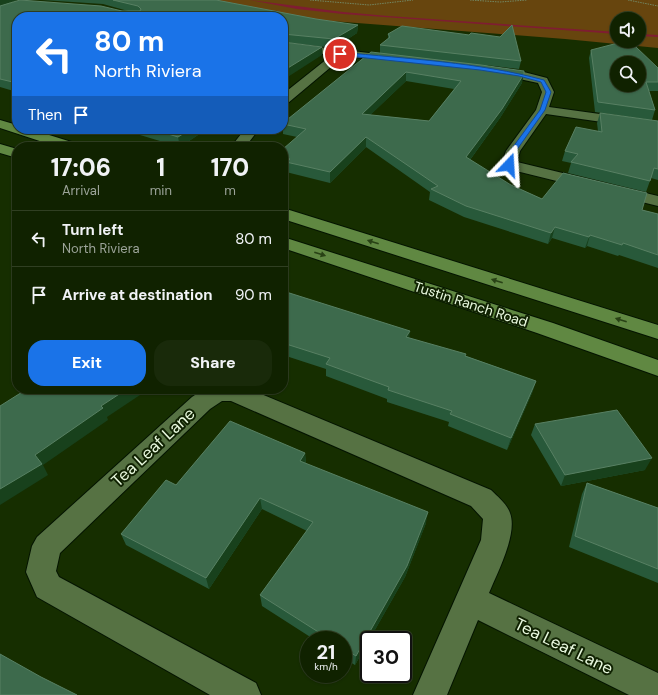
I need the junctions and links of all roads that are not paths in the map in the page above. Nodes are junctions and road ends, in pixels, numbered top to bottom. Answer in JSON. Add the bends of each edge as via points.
{"nodes":[{"id":1,"x":288,"y":47,"type":"edge"},
{"id":2,"x":340,"y":54,"type":"junction"},
{"id":3,"x":403,"y":60,"type":"edge"},
{"id":4,"x":480,"y":69,"type":"edge"},
{"id":5,"x":288,"y":96,"type":"edge"},
{"id":6,"x":542,"y":110,"type":"junction"},
{"id":7,"x":0,"y":124,"type":"edge"},
{"id":8,"x":658,"y":126,"type":"edge"},
{"id":9,"x":12,"y":128,"type":"edge"},
{"id":10,"x":32,"y":134,"type":"edge"},
{"id":11,"x":248,"y":134,"type":"edge"},
{"id":12,"x":57,"y":142,"type":"edge"},
{"id":13,"x":242,"y":142,"type":"edge"},
{"id":14,"x":0,"y":148,"type":"edge"},
{"id":15,"x":12,"y":152,"type":"edge"},
{"id":16,"x":658,"y":201,"type":"edge"},
{"id":17,"x":288,"y":215,"type":"edge"},
{"id":18,"x":288,"y":244,"type":"edge"},
{"id":19,"x":658,"y":332,"type":"edge"},
{"id":20,"x":658,"y":368,"type":"edge"},
{"id":21,"x":215,"y":394,"type":"edge"},
{"id":22,"x":237,"y":394,"type":"edge"},
{"id":23,"x":471,"y":600,"type":"junction"},
{"id":24,"x":658,"y":691,"type":"edge"},
{"id":25,"x":244,"y":695,"type":"edge"},
{"id":26,"x":430,"y":695,"type":"edge"}],
"edges":[{"from":1,"to":2,"type":"street"},
{"from":2,"to":3,"type":"street"},
{"from":2,"to":5,"type":"street"},
{"from":4,"to":6,"type":"street","via":[[543,81],[548,92]]},
{"from":6,"to":8,"type":"street"},
{"from":6,"to":16,"type":"street","via":[[513,151],[509,165]]},
{"from":7,"to":9,"type":"main road"},
{"from":10,"to":12,"type":"main road"},
{"from":11,"to":13,"type":"street"},
{"from":14,"to":15,"type":"main road"},
{"from":19,"to":17,"type":"main road","name":"Tustin Ranch Road","one_way":true},
{"from":18,"to":20,"type":"main road","name":"Tustin Ranch Road","one_way":true},
{"from":21,"to":25,"type":"street","name":"Tea Leaf Lane","via":[[210,396],[47,546],[41,572],[48,587]]},
{"from":22,"to":23,"type":"street","name":"Tea Leaf Lane","via":[[481,498],[497,516],[496,540]]},
{"from":23,"to":24,"type":"street","name":"Tea Leaf Lane"},
{"from":23,"to":26,"type":"street","name":"Tea Leaf Lane"}]}
